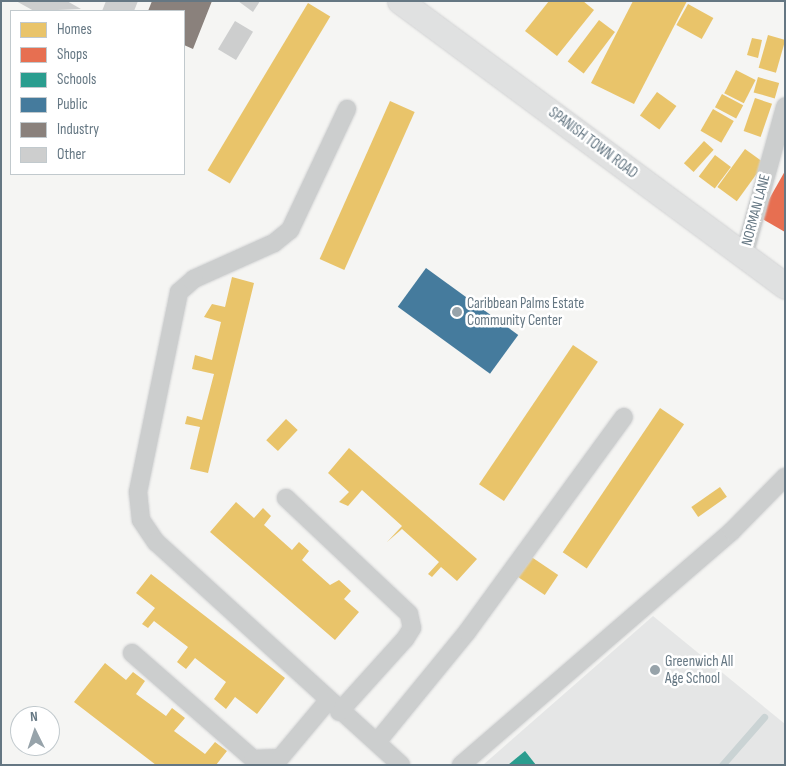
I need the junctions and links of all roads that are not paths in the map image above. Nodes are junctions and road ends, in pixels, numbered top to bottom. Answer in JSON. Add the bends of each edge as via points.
{"nodes":[{"id":1,"x":400,"y":1,"type":"edge"},
{"id":2,"x":785,"y":107,"type":"edge"},
{"id":3,"x":347,"y":109,"type":"dead end"},
{"id":4,"x":744,"y":255,"type":"junction"},
{"id":5,"x":785,"y":286,"type":"edge"},
{"id":6,"x":624,"y":417,"type":"dead end"},
{"id":7,"x":785,"y":477,"type":"edge"},
{"id":8,"x":286,"y":498,"type":"dead end"},
{"id":9,"x":132,"y":653,"type":"dead end"},
{"id":10,"x":333,"y":707,"type":"junction"},
{"id":11,"x":377,"y":742,"type":"junction"},
{"id":12,"x":401,"y":765,"type":"edge"},
{"id":13,"x":461,"y":765,"type":"edge"}],
"edges":[{"from":1,"to":4,"type":"main road","name":"SPANISH TOWN ROAD"},
{"from":2,"to":4,"type":"street","name":"NORMAN LANE"},
{"from":3,"to":10,"type":"street","via":[[290,230],[274,243],[194,280],[179,292],[138,492],[141,520],[156,542]]},
{"from":4,"to":5,"type":"main road","name":"SPANISH TOWN ROAD"},
{"from":6,"to":11,"type":"street","via":[[467,632]]},
{"from":7,"to":13,"type":"street","via":[[732,531]]},
{"from":8,"to":10,"type":"street","via":[[409,614],[412,628],[405,639]]},
{"from":9,"to":10,"type":"street","via":[[253,759],[280,758]]},
{"from":10,"to":11,"type":"street"},
{"from":11,"to":12,"type":"street"}]}
